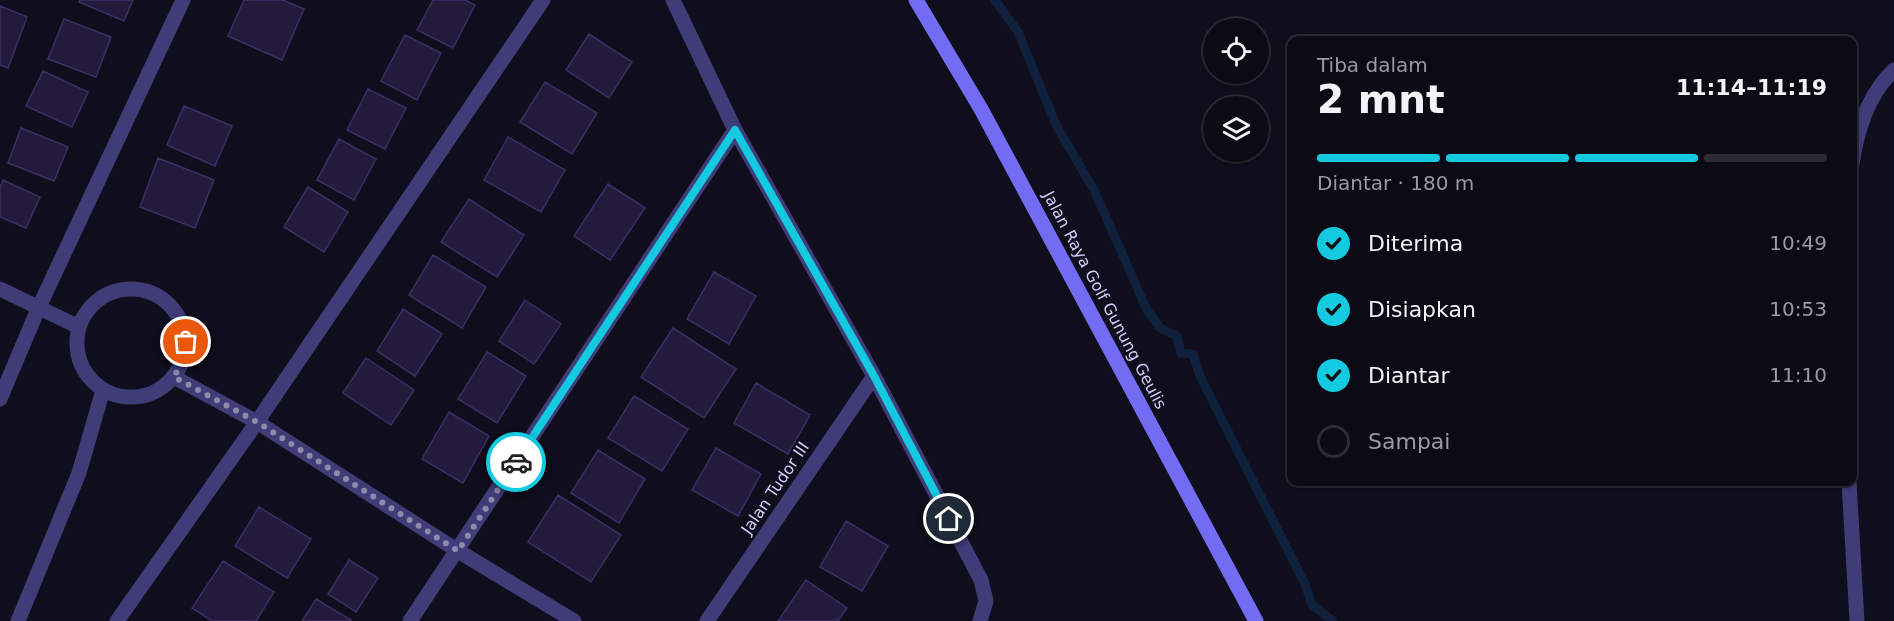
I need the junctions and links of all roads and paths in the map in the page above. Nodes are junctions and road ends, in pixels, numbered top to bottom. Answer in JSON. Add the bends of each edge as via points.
{"nodes":[{"id":1,"x":183,"y":0,"type":"edge"},
{"id":2,"x":543,"y":0,"type":"edge"},
{"id":3,"x":673,"y":0,"type":"edge"},
{"id":4,"x":916,"y":0,"type":"edge"},
{"id":5,"x":1894,"y":70,"type":"edge"},
{"id":6,"x":735,"y":130,"type":"junction"},
{"id":7,"x":1857,"y":140,"type":"edge"},
{"id":8,"x":0,"y":289,"type":"edge"},
{"id":9,"x":38,"y":309,"type":"junction"},
{"id":10,"x":79,"y":327,"type":"junction"},
{"id":11,"x":874,"y":376,"type":"junction"},
{"id":12,"x":174,"y":377,"type":"junction"},
{"id":13,"x":104,"y":390,"type":"junction"},
{"id":14,"x":0,"y":399,"type":"edge"},
{"id":15,"x":257,"y":422,"type":"junction"},
{"id":16,"x":1849,"y":486,"type":"edge"},
{"id":17,"x":458,"y":551,"type":"junction"},
{"id":18,"x":18,"y":621,"type":"edge"},
{"id":19,"x":117,"y":621,"type":"edge"},
{"id":20,"x":410,"y":621,"type":"edge"},
{"id":21,"x":574,"y":621,"type":"edge"},
{"id":22,"x":707,"y":621,"type":"edge"},
{"id":23,"x":980,"y":621,"type":"edge"},
{"id":24,"x":1256,"y":621,"type":"edge"},
{"id":25,"x":1857,"y":621,"type":"edge"}],
"edges":[{"from":1,"to":9,"type":"street"},
{"from":2,"to":15,"type":"street"},
{"from":3,"to":6,"type":"street"},
{"from":4,"to":24,"type":"main road","name":"Jalan Raya Golf Gunung Geulis","via":[[981,109]]},
{"from":5,"to":7,"type":"street","via":[[1866,112]]},
{"from":6,"to":11,"type":"street"},
{"from":6,"to":17,"type":"street"},
{"from":8,"to":9,"type":"street"},
{"from":9,"to":10,"type":"street"},
{"from":9,"to":14,"type":"street"},
{"from":10,"to":12,"type":"street","via":[[87,310],[120,289],[139,288],[157,294],[172,306],[182,323],[186,342]]},
{"from":10,"to":13,"type":"street","via":[[80,363],[90,379]]},
{"from":11,"to":22,"type":"street","name":"Jalan Tudor III"},
{"from":11,"to":23,"type":"street","via":[[981,580],[986,601]]},
{"from":12,"to":13,"type":"street","via":[[159,390],[141,397],[122,397]]},
{"from":12,"to":15,"type":"street"},
{"from":13,"to":18,"type":"street","via":[[79,473]]},
{"from":15,"to":17,"type":"street"},
{"from":15,"to":19,"type":"street"},
{"from":16,"to":25,"type":"street"},
{"from":17,"to":20,"type":"street"},
{"from":17,"to":21,"type":"street"}]}
